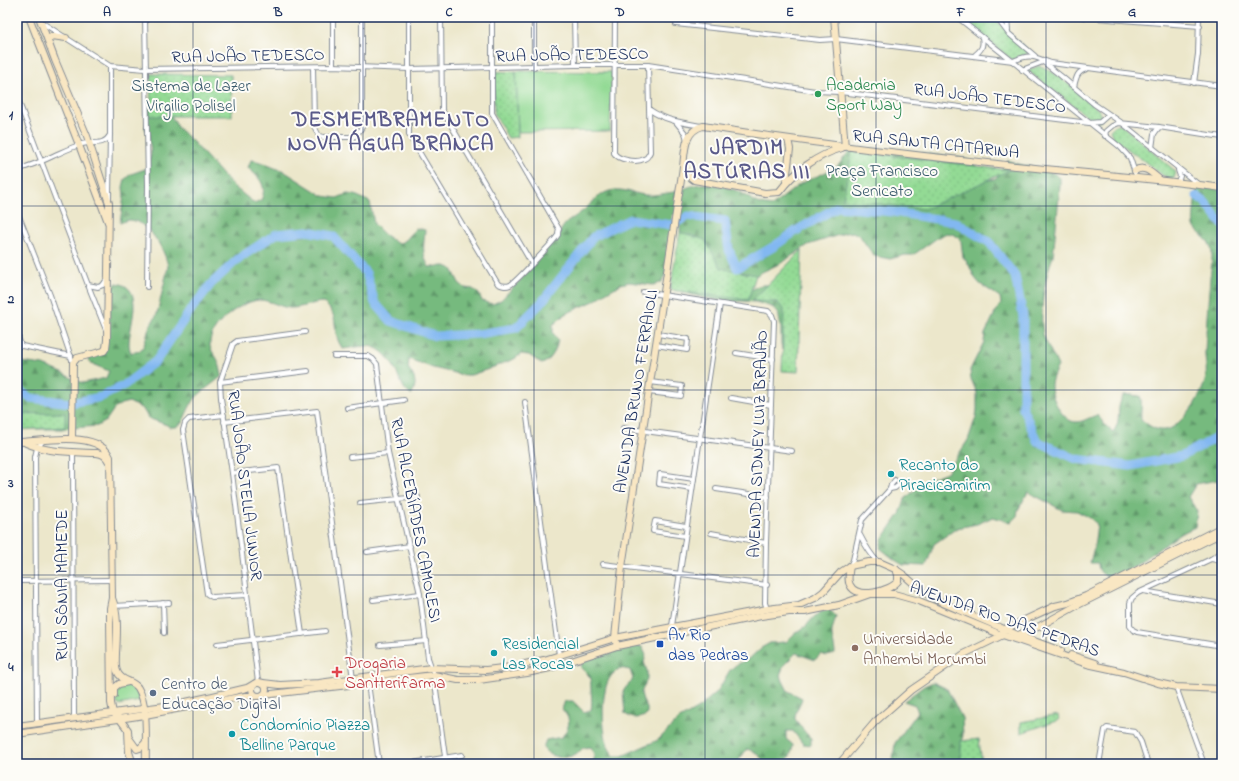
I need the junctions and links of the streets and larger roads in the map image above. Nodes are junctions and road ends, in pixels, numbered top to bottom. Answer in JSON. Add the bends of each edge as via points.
{"nodes":[{"id":1,"x":29,"y":17,"type":"edge"},
{"id":2,"x":145,"y":17,"type":"edge"},
{"id":3,"x":333,"y":17,"type":"edge"},
{"id":4,"x":362,"y":17,"type":"edge"},
{"id":5,"x":409,"y":17,"type":"edge"},
{"id":6,"x":441,"y":17,"type":"edge"},
{"id":7,"x":492,"y":17,"type":"edge"},
{"id":8,"x":534,"y":17,"type":"edge"},
{"id":9,"x":574,"y":17,"type":"edge"},
{"id":10,"x":615,"y":17,"type":"edge"},
{"id":11,"x":834,"y":17,"type":"edge"},
{"id":12,"x":958,"y":17,"type":"edge"},
{"id":13,"x":996,"y":17,"type":"edge"},
{"id":14,"x":1007,"y":17,"type":"edge"},
{"id":15,"x":1083,"y":17,"type":"edge"},
{"id":16,"x":1156,"y":17,"type":"edge"},
{"id":17,"x":1199,"y":17,"type":"edge"},
{"id":18,"x":1116,"y":19,"type":"edge"},
{"id":19,"x":40,"y":20,"type":"edge"},
{"id":20,"x":676,"y":24,"type":"dead end"},
{"id":21,"x":1156,"y":24,"type":"junction"},
{"id":22,"x":1200,"y":26,"type":"junction"},
{"id":23,"x":1008,"y":33,"type":"junction"},
{"id":24,"x":982,"y":37,"type":"junction"},
{"id":25,"x":66,"y":38,"type":"junction"},
{"id":26,"x":836,"y":39,"type":"junction"},
{"id":27,"x":48,"y":40,"type":"junction"},
{"id":28,"x":974,"y":56,"type":"junction"},
{"id":29,"x":1036,"y":56,"type":"junction"},
{"id":30,"x":1013,"y":62,"type":"junction"},
{"id":31,"x":1043,"y":62,"type":"junction"},
{"id":32,"x":575,"y":65,"type":"junction"},
{"id":33,"x":648,"y":65,"type":"junction"},
{"id":34,"x":110,"y":66,"type":"junction"},
{"id":35,"x":333,"y":66,"type":"junction"},
{"id":36,"x":614,"y":66,"type":"junction"},
{"id":37,"x":313,"y":67,"type":"junction"},
{"id":38,"x":363,"y":67,"type":"junction"},
{"id":39,"x":492,"y":67,"type":"junction"},
{"id":40,"x":534,"y":67,"type":"junction"},
{"id":41,"x":145,"y":69,"type":"junction"},
{"id":42,"x":409,"y":69,"type":"junction"},
{"id":43,"x":441,"y":69,"type":"junction"},
{"id":44,"x":1092,"y":69,"type":"junction"},
{"id":45,"x":1022,"y":70,"type":"junction"},
{"id":46,"x":1194,"y":83,"type":"junction"},
{"id":47,"x":1222,"y":86,"type":"edge"},
{"id":48,"x":1074,"y":87,"type":"junction"},
{"id":49,"x":840,"y":92,"type":"junction"},
{"id":50,"x":17,"y":97,"type":"edge"},
{"id":51,"x":650,"y":110,"type":"junction"},
{"id":52,"x":1108,"y":115,"type":"junction"},
{"id":53,"x":676,"y":122,"type":"junction"},
{"id":54,"x":1089,"y":123,"type":"junction"},
{"id":55,"x":1122,"y":123,"type":"junction"},
{"id":56,"x":703,"y":126,"type":"junction"},
{"id":57,"x":1159,"y":127,"type":"junction"},
{"id":58,"x":110,"y":133,"type":"junction"},
{"id":59,"x":1105,"y":136,"type":"junction"},
{"id":60,"x":1222,"y":137,"type":"edge"},
{"id":61,"x":788,"y":139,"type":"junction"},
{"id":62,"x":687,"y":140,"type":"junction"},
{"id":63,"x":89,"y":142,"type":"junction"},
{"id":64,"x":79,"y":145,"type":"junction"},
{"id":65,"x":845,"y":147,"type":"junction"},
{"id":66,"x":1152,"y":148,"type":"junction"},
{"id":67,"x":42,"y":161,"type":"junction"},
{"id":68,"x":683,"y":167,"type":"junction"},
{"id":69,"x":1178,"y":169,"type":"junction"},
{"id":70,"x":17,"y":170,"type":"edge"},
{"id":71,"x":1135,"y":174,"type":"junction"},
{"id":72,"x":694,"y":180,"type":"junction"},
{"id":73,"x":1160,"y":180,"type":"junction"},
{"id":74,"x":786,"y":182,"type":"junction"},
{"id":75,"x":1178,"y":182,"type":"junction"},
{"id":76,"x":1199,"y":185,"type":"junction"},
{"id":77,"x":1222,"y":188,"type":"edge"},
{"id":78,"x":680,"y":190,"type":"junction"},
{"id":79,"x":109,"y":203,"type":"junction"},
{"id":80,"x":17,"y":211,"type":"edge"},
{"id":81,"x":110,"y":227,"type":"junction"},
{"id":82,"x":532,"y":264,"type":"junction"},
{"id":83,"x":108,"y":278,"type":"junction"},
{"id":84,"x":88,"y":285,"type":"junction"},
{"id":85,"x":147,"y":287,"type":"dead end"},
{"id":86,"x":643,"y":292,"type":"dead end"},
{"id":87,"x":664,"y":295,"type":"junction"},
{"id":88,"x":720,"y":304,"type":"junction"},
{"id":89,"x":107,"y":331,"type":"junction"},
{"id":90,"x":305,"y":332,"type":"dead end"},
{"id":91,"x":17,"y":333,"type":"edge"},
{"id":92,"x":658,"y":334,"type":"junction"},
{"id":93,"x":19,"y":345,"type":"edge"},
{"id":94,"x":656,"y":345,"type":"junction"},
{"id":95,"x":736,"y":353,"type":"dead end"},
{"id":96,"x":336,"y":356,"type":"dead end"},
{"id":97,"x":773,"y":359,"type":"junction"},
{"id":98,"x":72,"y":360,"type":"junction"},
{"id":99,"x":308,"y":371,"type":"dead end"},
{"id":100,"x":220,"y":382,"type":"junction"},
{"id":101,"x":650,"y":382,"type":"junction"},
{"id":102,"x":649,"y":392,"type":"junction"},
{"id":103,"x":731,"y":398,"type":"dead end"},
{"id":104,"x":404,"y":400,"type":"dead end"},
{"id":105,"x":525,"y":402,"type":"dead end"},
{"id":106,"x":382,"y":404,"type":"junction"},
{"id":107,"x":771,"y":405,"type":"junction"},
{"id":108,"x":347,"y":408,"type":"dead end"},
{"id":109,"x":224,"y":415,"type":"junction"},
{"id":110,"x":224,"y":422,"type":"junction"},
{"id":111,"x":623,"y":428,"type":"dead end"},
{"id":112,"x":643,"y":430,"type":"junction"},
{"id":113,"x":700,"y":438,"type":"junction"},
{"id":114,"x":73,"y":439,"type":"junction"},
{"id":115,"x":43,"y":441,"type":"junction"},
{"id":116,"x":20,"y":442,"type":"edge"},
{"id":117,"x":38,"y":448,"type":"junction"},
{"id":118,"x":770,"y":448,"type":"junction"},
{"id":119,"x":792,"y":451,"type":"dead end"},
{"id":120,"x":72,"y":452,"type":"junction"},
{"id":121,"x":388,"y":453,"type":"junction"},
{"id":122,"x":350,"y":457,"type":"dead end"},
{"id":123,"x":111,"y":465,"type":"junction"},
{"id":124,"x":232,"y":473,"type":"junction"},
{"id":125,"x":694,"y":479,"type":"junction"},
{"id":126,"x":895,"y":480,"type":"dead end"},
{"id":127,"x":900,"y":484,"type":"dead end"},
{"id":128,"x":692,"y":489,"type":"junction"},
{"id":129,"x":716,"y":489,"type":"dead end"},
{"id":130,"x":890,"y":489,"type":"junction"},
{"id":131,"x":418,"y":496,"type":"dead end"},
{"id":132,"x":768,"y":497,"type":"junction"},
{"id":133,"x":398,"y":500,"type":"junction"},
{"id":134,"x":360,"y":503,"type":"dead end"},
{"id":135,"x":686,"y":526,"type":"junction"},
{"id":136,"x":1222,"y":528,"type":"edge"},
{"id":137,"x":711,"y":533,"type":"dead end"},
{"id":138,"x":1222,"y":533,"type":"edge"},
{"id":139,"x":860,"y":534,"type":"junction"},
{"id":140,"x":685,"y":536,"type":"junction"},
{"id":141,"x":766,"y":543,"type":"junction"},
{"id":142,"x":410,"y":546,"type":"junction"},
{"id":143,"x":368,"y":552,"type":"dead end"},
{"id":144,"x":1222,"y":552,"type":"edge"},
{"id":145,"x":1211,"y":559,"type":"junction"},
{"id":146,"x":1222,"y":561,"type":"edge"},
{"id":147,"x":878,"y":562,"type":"junction"},
{"id":148,"x":603,"y":564,"type":"dead end"},
{"id":149,"x":850,"y":566,"type":"junction"},
{"id":150,"x":622,"y":567,"type":"junction"},
{"id":151,"x":895,"y":569,"type":"junction"},
{"id":152,"x":680,"y":574,"type":"junction"},
{"id":153,"x":111,"y":580,"type":"junction"},
{"id":154,"x":17,"y":581,"type":"edge"},
{"id":155,"x":35,"y":581,"type":"junction"},
{"id":156,"x":73,"y":581,"type":"junction"},
{"id":157,"x":767,"y":585,"type":"junction"},
{"id":158,"x":1143,"y":591,"type":"junction"},
{"id":159,"x":420,"y":594,"type":"junction"},
{"id":160,"x":870,"y":594,"type":"junction"},
{"id":161,"x":247,"y":595,"type":"junction"},
{"id":162,"x":373,"y":600,"type":"dead end"},
{"id":163,"x":163,"y":603,"type":"junction"},
{"id":164,"x":169,"y":603,"type":"dead end"},
{"id":165,"x":1222,"y":604,"type":"edge"},
{"id":166,"x":112,"y":606,"type":"junction"},
{"id":167,"x":768,"y":609,"type":"junction"},
{"id":168,"x":1048,"y":610,"type":"junction"},
{"id":169,"x":1031,"y":618,"type":"junction"},
{"id":170,"x":1051,"y":621,"type":"junction"},
{"id":171,"x":672,"y":626,"type":"junction"},
{"id":172,"x":1038,"y":627,"type":"junction"},
{"id":173,"x":324,"y":631,"type":"dead end"},
{"id":174,"x":164,"y":633,"type":"dead end"},
{"id":175,"x":1002,"y":633,"type":"junction"},
{"id":176,"x":302,"y":634,"type":"junction"},
{"id":177,"x":1018,"y":635,"type":"junction"},
{"id":178,"x":615,"y":638,"type":"junction"},
{"id":179,"x":1010,"y":638,"type":"junction"},
{"id":180,"x":253,"y":640,"type":"junction"},
{"id":181,"x":426,"y":641,"type":"junction"},
{"id":182,"x":217,"y":644,"type":"dead end"},
{"id":183,"x":380,"y":645,"type":"dead end"},
{"id":184,"x":618,"y":646,"type":"junction"},
{"id":185,"x":1222,"y":646,"type":"edge"},
{"id":186,"x":559,"y":655,"type":"junction"},
{"id":187,"x":1104,"y":667,"type":"junction"},
{"id":188,"x":431,"y":668,"type":"junction"},
{"id":189,"x":381,"y":675,"type":"junction"},
{"id":190,"x":434,"y":675,"type":"junction"},
{"id":191,"x":352,"y":679,"type":"junction"},
{"id":192,"x":130,"y":682,"type":"junction"},
{"id":193,"x":259,"y":683,"type":"junction"},
{"id":194,"x":368,"y":683,"type":"junction"},
{"id":195,"x":1176,"y":687,"type":"junction"},
{"id":196,"x":1222,"y":689,"type":"edge"},
{"id":197,"x":259,"y":696,"type":"junction"},
{"id":198,"x":111,"y":703,"type":"junction"},
{"id":199,"x":145,"y":712,"type":"junction"},
{"id":200,"x":113,"y":713,"type":"junction"},
{"id":201,"x":74,"y":717,"type":"junction"},
{"id":202,"x":119,"y":718,"type":"junction"},
{"id":203,"x":37,"y":723,"type":"junction"},
{"id":204,"x":17,"y":726,"type":"edge"},
{"id":205,"x":17,"y":734,"type":"edge"},
{"id":206,"x":128,"y":736,"type":"junction"},
{"id":207,"x":145,"y":743,"type":"junction"},
{"id":208,"x":462,"y":755,"type":"dead end"},
{"id":209,"x":446,"y":758,"type":"junction"},
{"id":210,"x":133,"y":764,"type":"edge"},
{"id":211,"x":146,"y":764,"type":"edge"},
{"id":212,"x":379,"y":764,"type":"edge"},
{"id":213,"x":406,"y":764,"type":"edge"},
{"id":214,"x":446,"y":764,"type":"edge"},
{"id":215,"x":839,"y":764,"type":"edge"},
{"id":216,"x":1099,"y":764,"type":"edge"},
{"id":217,"x":1148,"y":764,"type":"edge"},
{"id":218,"x":1204,"y":764,"type":"edge"}],
"edges":[{"from":1,"to":64,"type":"street"},
{"from":2,"to":41,"type":"street"},
{"from":3,"to":35,"type":"street"},
{"from":4,"to":38,"type":"street"},
{"from":5,"to":42,"type":"street"},
{"from":6,"to":43,"type":"street"},
{"from":7,"to":39,"type":"street"},
{"from":8,"to":40,"type":"street"},
{"from":9,"to":32,"type":"street"},
{"from":10,"to":36,"type":"street"},
{"from":11,"to":26,"type":"street"},
{"from":12,"to":24,"type":"street"},
{"from":13,"to":23,"type":"street"},
{"from":14,"to":23,"type":"street"},
{"from":15,"to":18,"type":"street"},
{"from":16,"to":21,"type":"street"},
{"from":17,"to":22,"type":"street"},
{"from":18,"to":21,"type":"street"},
{"from":19,"to":25,"type":"street","name":"RUA JOÃO TEDESCO"},
{"from":19,"to":27,"type":"street"},
{"from":20,"to":26,"type":"street","via":[[820,40]]},
{"from":21,"to":22,"type":"street"},
{"from":22,"to":46,"type":"street"},
{"from":23,"to":29,"type":"street"},
{"from":24,"to":28,"type":"street","via":[[983,46]]},
{"from":24,"to":30,"type":"street"},
{"from":25,"to":27,"type":"street","via":[[52,36]]},
{"from":25,"to":34,"type":"street","name":"RUA JOÃO TEDESCO"},
{"from":26,"to":28,"type":"street"},
{"from":26,"to":49,"type":"street"},
{"from":27,"to":63,"type":"street"},
{"from":28,"to":30,"type":"street"},
{"from":29,"to":30,"type":"street","via":[[1028,56]]},
{"from":29,"to":31,"type":"street"},
{"from":29,"to":44,"type":"street","via":[[1051,63]]},
{"from":30,"to":45,"type":"street"},
{"from":31,"to":45,"type":"street"},
{"from":31,"to":48,"type":"street"},
{"from":32,"to":36,"type":"street","name":"RUA JOÃO TEDESCO"},
{"from":32,"to":40,"type":"street","name":"RUA JOÃO TEDESCO"},
{"from":33,"to":36,"type":"street","name":"RUA JOÃO TEDESCO"},
{"from":33,"to":49,"type":"street","name":"RUA JOÃO TEDESCO","via":[[815,91]]},
{"from":33,"to":51,"type":"street"},
{"from":34,"to":41,"type":"street","name":"RUA JOÃO TEDESCO"},
{"from":34,"to":58,"type":"street"},
{"from":35,"to":37,"type":"street","name":"RUA JOÃO TEDESCO"},
{"from":35,"to":38,"type":"street","name":"RUA JOÃO TEDESCO"},
{"from":36,"to":51,"type":"street","via":[[616,157],[643,160],[648,157]]},
{"from":37,"to":38,"type":"street","via":[[314,126],[319,136],[324,137],[354,136],[362,128]]},
{"from":37,"to":41,"type":"street","name":"RUA JOÃO TEDESCO"},
{"from":38,"to":42,"type":"street","name":"RUA JOÃO TEDESCO"},
{"from":39,"to":40,"type":"street","name":"RUA JOÃO TEDESCO"},
{"from":39,"to":43,"type":"street","name":"RUA JOÃO TEDESCO"},
{"from":39,"to":82,"type":"street","via":[[492,113],[559,229],[558,235]]},
{"from":41,"to":85,"type":"street"},
{"from":42,"to":43,"type":"street","name":"RUA JOÃO TEDESCO"},
{"from":42,"to":82,"type":"street","via":[[409,135],[498,284],[504,287],[513,284]]},
{"from":43,"to":82,"type":"street","via":[[442,110]]},
{"from":44,"to":46,"type":"street"},
{"from":44,"to":48,"type":"street","via":[[1080,71]]},
{"from":45,"to":54,"type":"street"},
{"from":46,"to":47,"type":"street"},
{"from":48,"to":52,"type":"street"},
{"from":49,"to":54,"type":"street","name":"RUA JOÃO TEDESCO"},
{"from":49,"to":65,"type":"street"},
{"from":50,"to":67,"type":"street"},
{"from":51,"to":53,"type":"street","name":"RUA SANTA CATARINA"},
{"from":52,"to":54,"type":"street","name":"RUA JOÃO TEDESCO","via":[[1100,122]]},
{"from":52,"to":55,"type":"street"},
{"from":53,"to":56,"type":"street","name":"RUA SANTA CATARINA"},
{"from":53,"to":62,"type":"street"},
{"from":54,"to":59,"type":"street"},
{"from":55,"to":57,"type":"street"},
{"from":55,"to":59,"type":"street","via":[[1112,126],[1106,131]]},
{"from":55,"to":66,"type":"street"},
{"from":56,"to":61,"type":"street","name":"RUA SANTA CATARINA"},
{"from":56,"to":62,"type":"street","via":[[691,132]]},
{"from":57,"to":60,"type":"street"},
{"from":57,"to":66,"type":"street","via":[[1154,134]]},
{"from":58,"to":63,"type":"street","via":[[100,144]]},
{"from":58,"to":79,"type":"street"},
{"from":59,"to":71,"type":"street","via":[[1130,158]]},
{"from":61,"to":65,"type":"street","name":"RUA SANTA CATARINA"},
{"from":61,"to":74,"type":"street","via":[[790,150]]},
{"from":62,"to":68,"type":"street","name":"AVENIDA BRUNO FERRAIOLI"},
{"from":63,"to":64,"type":"street"},
{"from":63,"to":79,"type":"street"},
{"from":64,"to":67,"type":"street"},
{"from":64,"to":81,"type":"street"},
{"from":65,"to":71,"type":"street","name":"RUA SANTA CATARINA","via":[[982,162]]},
{"from":65,"to":74,"type":"street","via":[[831,151],[807,165]]},
{"from":66,"to":69,"type":"street"},
{"from":67,"to":70,"type":"street"},
{"from":67,"to":84,"type":"street"},
{"from":68,"to":72,"type":"street","via":[[685,173]]},
{"from":68,"to":78,"type":"street","name":"AVENIDA BRUNO FERRAIOLI"},
{"from":69,"to":75,"type":"street"},
{"from":69,"to":76,"type":"street"},
{"from":71,"to":73,"type":"street","name":"RUA SANTA CATARINA"},
{"from":71,"to":73,"type":"street","via":[[1141,168],[1148,170]]},
{"from":72,"to":74,"type":"street","via":[[765,193],[779,192]]},
{"from":72,"to":78,"type":"street","via":[[684,184]]},
{"from":73,"to":75,"type":"street","name":"RUA SANTA CATARINA"},
{"from":75,"to":76,"type":"street","name":"RUA SANTA CATARINA"},
{"from":76,"to":77,"type":"street","name":"RUA SANTA CATARINA"},
{"from":78,"to":87,"type":"street","name":"AVENIDA BRUNO FERRAIOLI"},
{"from":79,"to":81,"type":"street"},
{"from":80,"to":98,"type":"street"},
{"from":81,"to":83,"type":"street"},
{"from":83,"to":84,"type":"street","via":[[98,287]]},
{"from":83,"to":89,"type":"street"},
{"from":84,"to":89,"type":"street"},
{"from":86,"to":87,"type":"street","name":"AVENIDA SIDNEY LUIZ BRAJÃO"},
{"from":87,"to":88,"type":"street","name":"AVENIDA SIDNEY LUIZ BRAJÃO"},
{"from":87,"to":92,"type":"street","name":"AVENIDA BRUNO FERRAIOLI"},
{"from":88,"to":97,"type":"street","name":"AVENIDA SIDNEY LUIZ BRAJÃO","via":[[768,311],[772,315]]},
{"from":88,"to":113,"type":"street"},
{"from":89,"to":98,"type":"street","via":[[104,351]]},
{"from":90,"to":100,"type":"street","name":"RUA JOÃO STELLA JUNIOR","via":[[237,341],[233,344]]},
{"from":91,"to":93,"type":"street"},
{"from":92,"to":94,"type":"street","name":"AVENIDA BRUNO FERRAIOLI"},
{"from":92,"to":94,"type":"street","via":[[688,339],[687,350]]},
{"from":93,"to":98,"type":"street"},
{"from":94,"to":101,"type":"street","name":"AVENIDA BRUNO FERRAIOLI"},
{"from":95,"to":97,"type":"street"},
{"from":96,"to":106,"type":"street","name":"RUA ALCEBÍADES CAMOLESI","via":[[368,356],[374,359],[378,369]]},
{"from":97,"to":107,"type":"street","name":"AVENIDA SIDNEY LUIZ BRAJÃO"},
{"from":98,"to":114,"type":"street"},
{"from":99,"to":100,"type":"street"},
{"from":100,"to":109,"type":"street","name":"RUA JOÃO STELLA JUNIOR"},
{"from":101,"to":102,"type":"street","name":"AVENIDA BRUNO FERRAIOLI"},
{"from":101,"to":102,"type":"street","via":[[682,386],[681,396]]},
{"from":102,"to":112,"type":"street","name":"AVENIDA BRUNO FERRAIOLI"},
{"from":103,"to":107,"type":"street"},
{"from":104,"to":106,"type":"street"},
{"from":105,"to":186,"type":"street"},
{"from":106,"to":108,"type":"street"},
{"from":106,"to":121,"type":"street","name":"RUA ALCEBÍADES CAMOLESI"},
{"from":107,"to":118,"type":"street","name":"AVENIDA SIDNEY LUIZ BRAJÃO"},
{"from":109,"to":110,"type":"street","name":"RUA JOÃO STELLA JUNIOR"},
{"from":109,"to":161,"type":"street","via":[[189,419],[183,430],[207,594],[212,597]]},
{"from":110,"to":124,"type":"street","name":"RUA JOÃO STELLA JUNIOR"},
{"from":110,"to":191,"type":"street","via":[[317,411]]},
{"from":111,"to":112,"type":"street"},
{"from":112,"to":113,"type":"street"},
{"from":112,"to":150,"type":"street","name":"AVENIDA BRUNO FERRAIOLI"},
{"from":113,"to":118,"type":"street"},
{"from":113,"to":125,"type":"street"},
{"from":114,"to":115,"type":"street"},
{"from":114,"to":120,"type":"street","via":[[81,446]]},
{"from":114,"to":120,"type":"street","via":[[65,441],[63,446]]},
{"from":114,"to":123,"type":"street","via":[[95,442],[103,446],[108,450]]},
{"from":115,"to":116,"type":"street"},
{"from":115,"to":117,"type":"street"},
{"from":116,"to":117,"type":"street"},
{"from":117,"to":120,"type":"street"},
{"from":117,"to":155,"type":"street","via":[[35,457]]},
{"from":118,"to":119,"type":"street"},
{"from":118,"to":132,"type":"street","name":"AVENIDA SIDNEY LUIZ BRAJÃO"},
{"from":120,"to":123,"type":"street","via":[[102,454]]},
{"from":120,"to":156,"type":"street","name":"RUA SÔNIA MAMEDE"},
{"from":121,"to":122,"type":"street"},
{"from":121,"to":133,"type":"street","name":"RUA ALCEBÍADES CAMOLESI"},
{"from":123,"to":153,"type":"street"},
{"from":124,"to":161,"type":"street","name":"RUA JOÃO STELLA JUNIOR"},
{"from":124,"to":176,"type":"street","via":[[278,468]]},
{"from":125,"to":128,"type":"street"},
{"from":125,"to":128,"type":"street","via":[[660,474],[659,484]]},
{"from":126,"to":130,"type":"street"},
{"from":127,"to":130,"type":"street"},
{"from":128,"to":135,"type":"street"},
{"from":129,"to":132,"type":"street"},
{"from":130,"to":139,"type":"street","via":[[862,520]]},
{"from":131,"to":133,"type":"street"},
{"from":132,"to":141,"type":"street","name":"AVENIDA SIDNEY LUIZ BRAJÃO"},
{"from":133,"to":134,"type":"street"},
{"from":133,"to":142,"type":"street","name":"RUA ALCEBÍADES CAMOLESI"},
{"from":135,"to":140,"type":"street"},
{"from":135,"to":140,"type":"street","via":[[655,521],[653,531]]},
{"from":136,"to":168,"type":"street","via":[[1086,596]]},
{"from":137,"to":141,"type":"street"},
{"from":138,"to":170,"type":"street"},
{"from":139,"to":147,"type":"street"},
{"from":139,"to":149,"type":"street"},
{"from":140,"to":152,"type":"street"},
{"from":141,"to":157,"type":"street","name":"AVENIDA SIDNEY LUIZ BRAJÃO"},
{"from":142,"to":143,"type":"street"},
{"from":142,"to":159,"type":"street","name":"RUA ALCEBÍADES CAMOLESI"},
{"from":144,"to":145,"type":"street"},
{"from":145,"to":146,"type":"street"},
{"from":145,"to":158,"type":"street"},
{"from":147,"to":149,"type":"street","name":"AVENIDA RIO DAS PEDRAS"},
{"from":147,"to":151,"type":"street","name":"AVENIDA RIO DAS PEDRAS"},
{"from":148,"to":150,"type":"street"},
{"from":149,"to":160,"type":"street","via":[[849,581],[852,588]]},
{"from":149,"to":167,"type":"street","name":"AVENIDA RIO DAS PEDRAS","via":[[815,598],[792,607]]},
{"from":150,"to":152,"type":"street"},
{"from":150,"to":178,"type":"street","name":"AVENIDA BRUNO FERRAIOLI"},
{"from":151,"to":160,"type":"street","via":[[898,581],[893,587]]},
{"from":151,"to":175,"type":"street","name":"AVENIDA RIO DAS PEDRAS","via":[[922,591]]},
{"from":152,"to":157,"type":"street"},
{"from":152,"to":171,"type":"street"},
{"from":153,"to":156,"type":"street"},
{"from":153,"to":166,"type":"street"},
{"from":154,"to":155,"type":"street"},
{"from":155,"to":156,"type":"street"},
{"from":155,"to":203,"type":"street"},
{"from":156,"to":201,"type":"street","name":"RUA SÔNIA MAMEDE"},
{"from":157,"to":167,"type":"street","name":"AVENIDA SIDNEY LUIZ BRAJÃO"},
{"from":158,"to":165,"type":"street"},
{"from":158,"to":185,"type":"street","via":[[1132,598],[1130,603],[1130,626],[1133,630]]},
{"from":159,"to":162,"type":"street"},
{"from":159,"to":181,"type":"street","name":"RUA ALCEBÍADES CAMOLESI"},
{"from":160,"to":175,"type":"street","name":"AVENIDA RIO DAS PEDRAS","via":[[894,594],[919,601]]},
{"from":160,"to":184,"type":"street","name":"AVENIDA RIO DAS PEDRAS","via":[[825,608],[761,616]]},
{"from":161,"to":180,"type":"street","name":"RUA JOÃO STELLA JUNIOR"},
{"from":163,"to":164,"type":"street"},
{"from":163,"to":166,"type":"street"},
{"from":163,"to":174,"type":"street"},
{"from":166,"to":192,"type":"street","via":[[117,628],[117,671],[124,680]]},
{"from":166,"to":198,"type":"street"},
{"from":167,"to":171,"type":"street","name":"AVENIDA RIO DAS PEDRAS"},
{"from":168,"to":169,"type":"street"},
{"from":168,"to":170,"type":"street","via":[[1045,616]]},
{"from":169,"to":172,"type":"street","via":[[1037,621]]},
{"from":169,"to":175,"type":"street"},
{"from":170,"to":172,"type":"street"},
{"from":171,"to":178,"type":"street","name":"AVENIDA RIO DAS PEDRAS"},
{"from":172,"to":177,"type":"street"},
{"from":173,"to":176,"type":"street"},
{"from":175,"to":177,"type":"street","name":"AVENIDA RIO DAS PEDRAS"},
{"from":175,"to":179,"type":"street","name":"AVENIDA RIO DAS PEDRAS"},
{"from":175,"to":215,"type":"street","via":[[964,654],[911,690],[875,722]]},
{"from":176,"to":180,"type":"street"},
{"from":177,"to":179,"type":"street"},
{"from":177,"to":187,"type":"street","name":"AVENIDA RIO DAS PEDRAS"},
{"from":178,"to":184,"type":"street","name":"AVENIDA BRUNO FERRAIOLI"},
{"from":178,"to":186,"type":"street","name":"AVENIDA RIO DAS PEDRAS"},
{"from":179,"to":187,"type":"street","name":"AVENIDA RIO DAS PEDRAS","via":[[1087,664]]},
{"from":180,"to":182,"type":"street"},
{"from":180,"to":193,"type":"street","name":"RUA JOÃO STELLA JUNIOR"},
{"from":181,"to":183,"type":"street"},
{"from":181,"to":188,"type":"street","name":"RUA ALCEBÍADES CAMOLESI"},
{"from":184,"to":190,"type":"street","name":"AVENIDA RIO DAS PEDRAS","via":[[550,668],[512,676],[458,680]]},
{"from":186,"to":188,"type":"street","name":"AVENIDA RIO DAS PEDRAS","via":[[512,667],[486,670]]},
{"from":187,"to":195,"type":"street","name":"AVENIDA RIO DAS PEDRAS"},
{"from":188,"to":189,"type":"street","name":"AVENIDA RIO DAS PEDRAS"},
{"from":188,"to":190,"type":"street","name":"RUA ALCEBÍADES CAMOLESI"},
{"from":189,"to":191,"type":"street","name":"AVENIDA RIO DAS PEDRAS"},
{"from":189,"to":194,"type":"street"},
{"from":190,"to":194,"type":"street","name":"AVENIDA RIO DAS PEDRAS"},
{"from":190,"to":209,"type":"street","name":"RUA ALCEBÍADES CAMOLESI"},
{"from":191,"to":193,"type":"street","name":"AVENIDA RIO DAS PEDRAS","via":[[280,685]]},
{"from":192,"to":198,"type":"street","via":[[114,688]]},
{"from":192,"to":199,"type":"street","via":[[136,684],[139,689]]},
{"from":193,"to":197,"type":"street","via":[[266,690]]},
{"from":193,"to":197,"type":"street","via":[[252,691]]},
{"from":193,"to":199,"type":"street","name":"AVENIDA RIO DAS PEDRAS"},
{"from":194,"to":197,"type":"street","name":"AVENIDA RIO DAS PEDRAS"},
{"from":194,"to":212,"type":"street"},
{"from":195,"to":196,"type":"street","name":"AVENIDA RIO DAS PEDRAS"},
{"from":195,"to":218,"type":"street"},
{"from":197,"to":199,"type":"street","name":"AVENIDA RIO DAS PEDRAS"},
{"from":198,"to":200,"type":"street"},
{"from":199,"to":200,"type":"street","name":"AVENIDA RIO DAS PEDRAS"},
{"from":199,"to":202,"type":"street","name":"AVENIDA RIO DAS PEDRAS"},
{"from":199,"to":207,"type":"street"},
{"from":200,"to":201,"type":"street","name":"AVENIDA RIO DAS PEDRAS"},
{"from":200,"to":202,"type":"street"},
{"from":201,"to":203,"type":"street","name":"AVENIDA RIO DAS PEDRAS"},
{"from":202,"to":205,"type":"street","name":"AVENIDA RIO DAS PEDRAS"},
{"from":202,"to":206,"type":"street","via":[[126,727]]},
{"from":203,"to":204,"type":"street","name":"AVENIDA RIO DAS PEDRAS"},
{"from":206,"to":207,"type":"street","via":[[137,749]]},
{"from":206,"to":210,"type":"street"},
{"from":207,"to":211,"type":"street"},
{"from":208,"to":209,"type":"street"},
{"from":209,"to":213,"type":"street"},
{"from":209,"to":214,"type":"street","name":"RUA ALCEBÍADES CAMOLESI"},
{"from":216,"to":217,"type":"street","via":[[1107,728],[1135,732]]}]}
